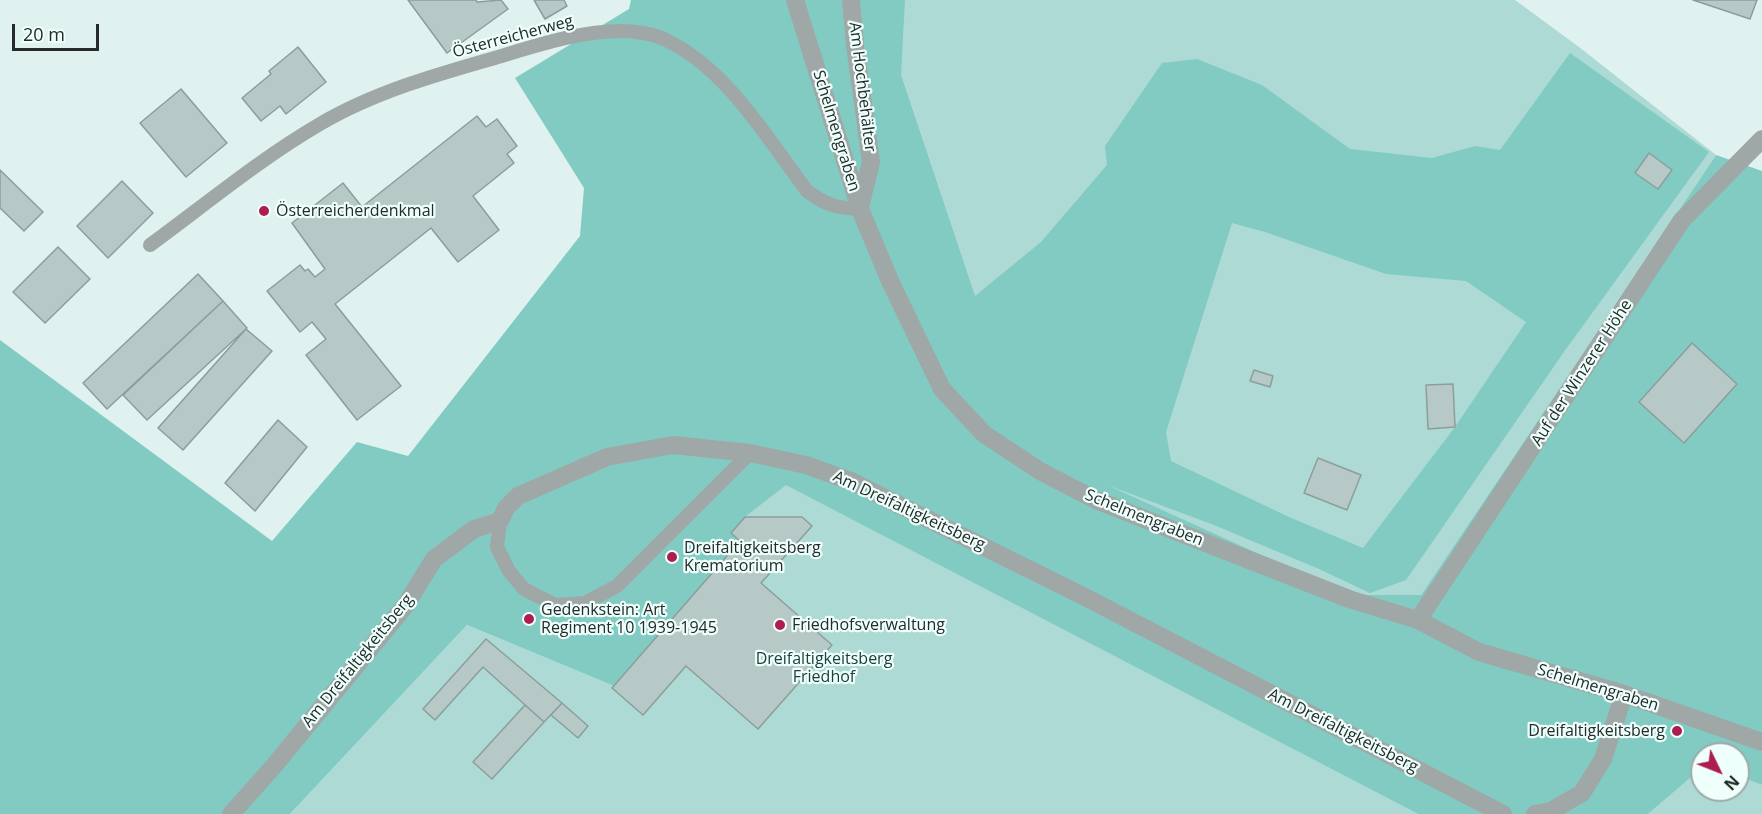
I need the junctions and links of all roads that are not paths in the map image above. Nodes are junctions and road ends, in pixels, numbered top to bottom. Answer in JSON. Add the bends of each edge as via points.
{"nodes":[{"id":1,"x":795,"y":0,"type":"edge"},
{"id":2,"x":851,"y":0,"type":"edge"},
{"id":3,"x":1762,"y":139,"type":"edge"},
{"id":4,"x":860,"y":209,"type":"junction"},
{"id":5,"x":150,"y":245,"type":"dead end"},
{"id":6,"x":750,"y":453,"type":"junction"},
{"id":7,"x":500,"y":521,"type":"junction"},
{"id":8,"x":1418,"y":620,"type":"junction"},
{"id":9,"x":1624,"y":694,"type":"junction"},
{"id":10,"x":1762,"y":742,"type":"edge"},
{"id":11,"x":231,"y":814,"type":"edge"},
{"id":12,"x":1503,"y":814,"type":"edge"},
{"id":13,"x":1535,"y":814,"type":"edge"}],
"edges":[{"from":1,"to":4,"type":"street","name":"Schelmengraben"},
{"from":2,"to":4,"type":"street","name":"Am Hochbehälter","via":[[871,162]]},
{"from":3,"to":8,"type":"street","name":"Auf der Winzerer Höhe","via":[[1682,220]]},
{"from":4,"to":5,"type":"lane","name":"Österreicherweg","via":[[838,208],[807,191],[727,85],[696,57],[664,38],[623,31],[561,38],[379,96],[322,122],[280,149]]},
{"from":4,"to":8,"type":"street","name":"Schelmengraben","via":[[942,389],[984,435],[1040,471],[1096,500],[1349,599]]},
{"from":6,"to":7,"type":"street","name":"Am Dreifaltigkeitsberg","via":[[673,445],[607,457],[518,496]]},
{"from":6,"to":7,"type":"lane","via":[[617,586],[585,603],[555,605],[524,589],[497,547]]},
{"from":6,"to":12,"type":"street","name":"Am Dreifaltigkeitsberg","via":[[806,465],[853,482]]},
{"from":7,"to":11,"type":"street","name":"Am Dreifaltigkeitsberg","via":[[474,529],[434,559],[405,606]]},
{"from":8,"to":9,"type":"street","name":"Schelmengraben","via":[[1479,652]]},
{"from":9,"to":10,"type":"street","name":"Schelmengraben"},
{"from":9,"to":13,"type":"street","via":[[1603,759],[1582,793],[1551,811]]}]}
